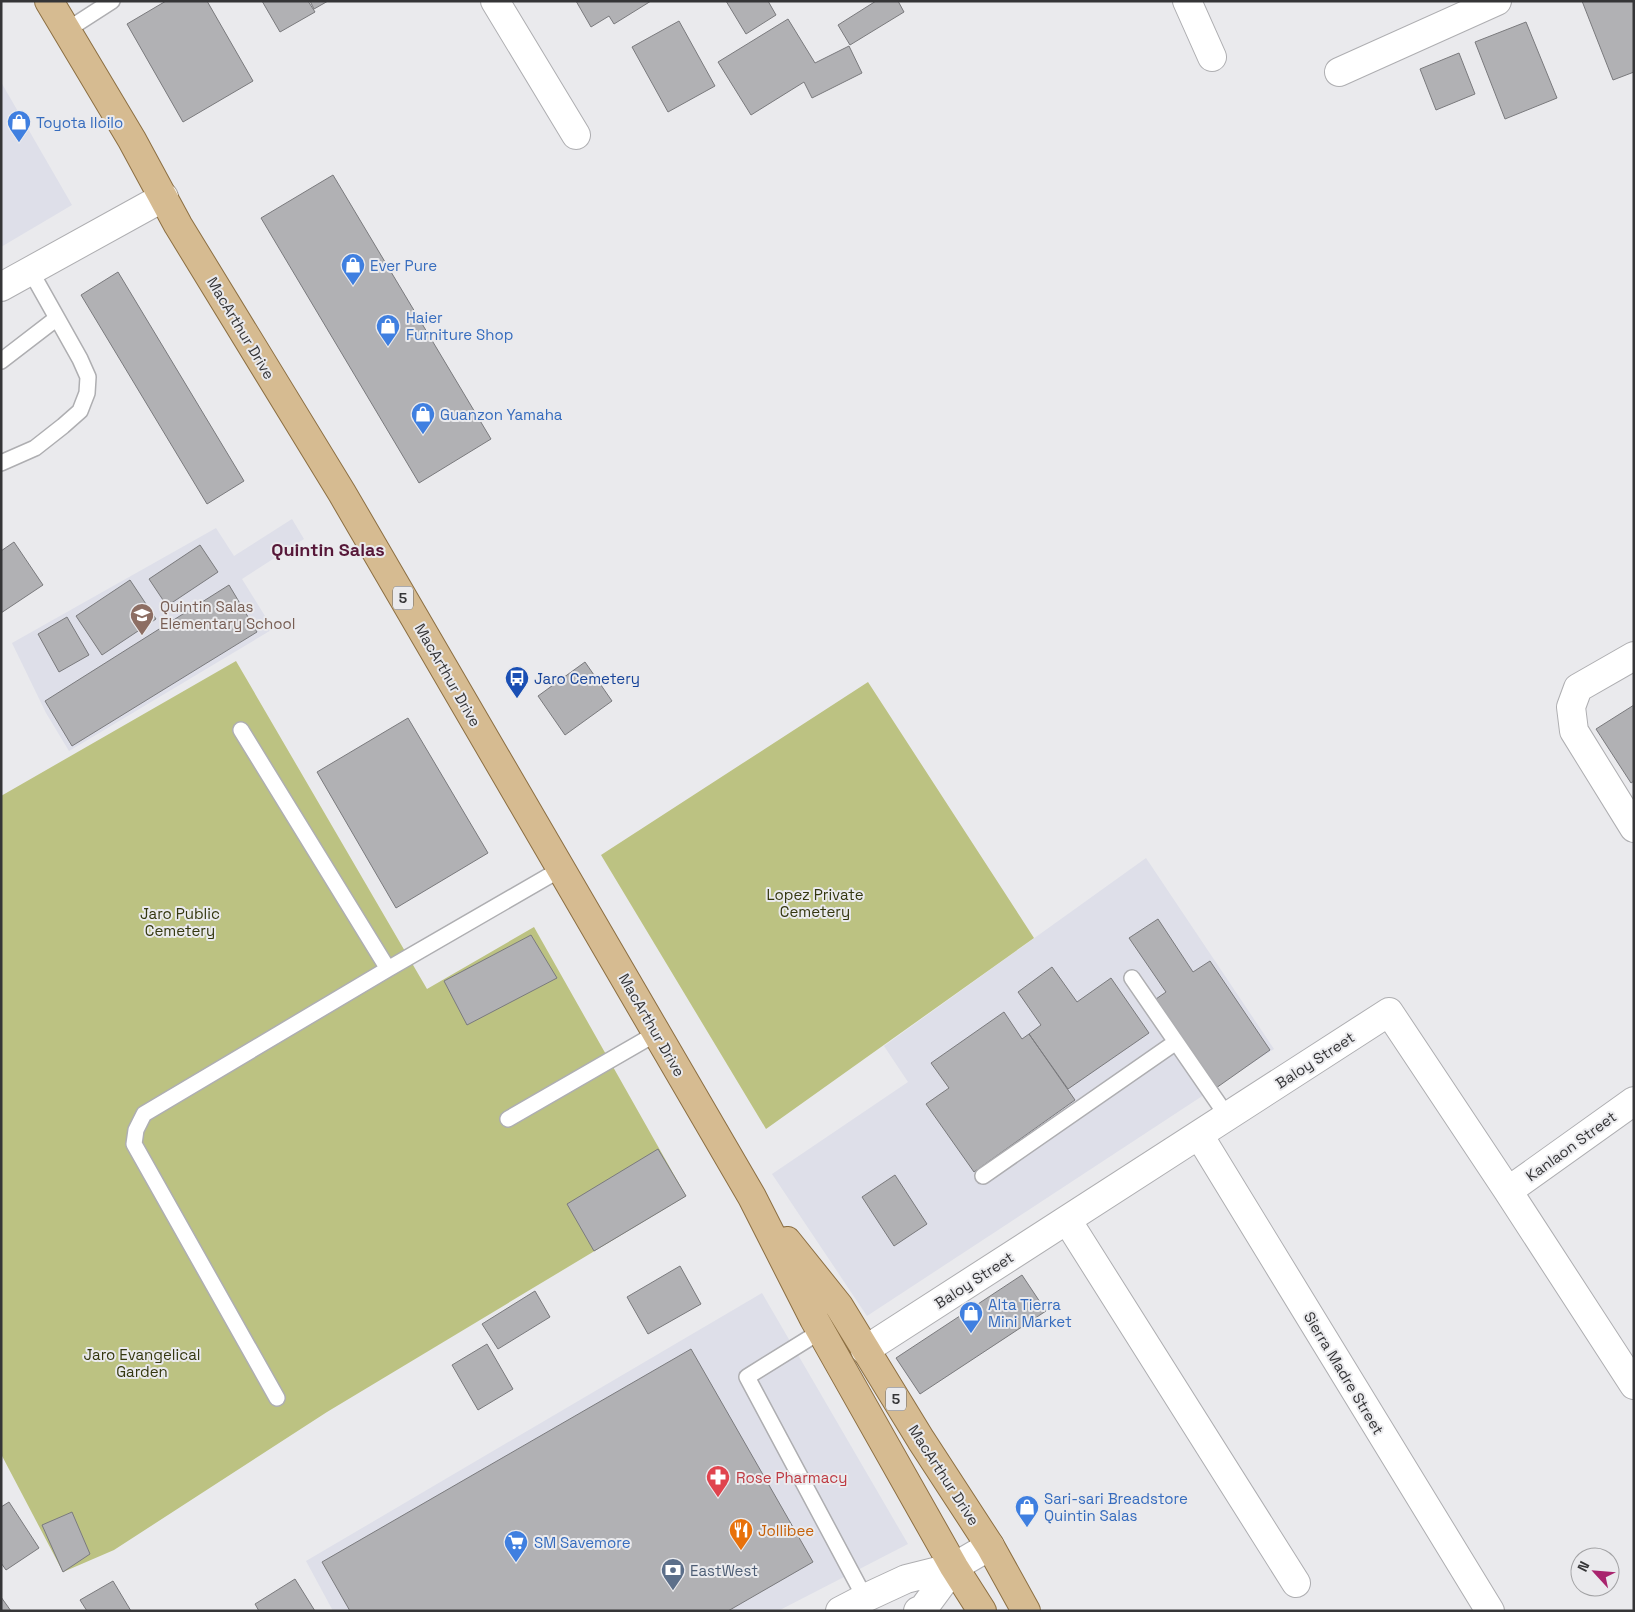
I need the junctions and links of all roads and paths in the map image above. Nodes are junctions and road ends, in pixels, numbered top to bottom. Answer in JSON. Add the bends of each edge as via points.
{"nodes":[{"id":1,"x":49,"y":1,"type":"edge"},
{"id":2,"x":112,"y":1,"type":"edge"},
{"id":3,"x":495,"y":1,"type":"edge"},
{"id":4,"x":1187,"y":1,"type":"edge"},
{"id":5,"x":1497,"y":1,"type":"edge"},
{"id":6,"x":66,"y":30,"type":"junction"},
{"id":7,"x":1212,"y":56,"type":"dead end"},
{"id":8,"x":1339,"y":72,"type":"dead end"},
{"id":9,"x":576,"y":135,"type":"dead end"},
{"id":10,"x":164,"y":197,"type":"junction"},
{"id":11,"x":30,"y":270,"type":"junction"},
{"id":12,"x":1,"y":287,"type":"edge"},
{"id":13,"x":57,"y":318,"type":"junction"},
{"id":14,"x":1,"y":361,"type":"edge"},
{"id":15,"x":1,"y":463,"type":"edge"},
{"id":16,"x":1634,"y":656,"type":"edge"},
{"id":17,"x":241,"y":730,"type":"dead end"},
{"id":18,"x":1634,"y":828,"type":"edge"},
{"id":19,"x":561,"y":869,"type":"junction"},
{"id":20,"x":388,"y":969,"type":"junction"},
{"id":21,"x":1132,"y":978,"type":"dead end"},
{"id":22,"x":657,"y":1034,"type":"junction"},
{"id":23,"x":1176,"y":1042,"type":"junction"},
{"id":24,"x":1634,"y":1100,"type":"edge"},
{"id":25,"x":1227,"y":1116,"type":"junction"},
{"id":26,"x":508,"y":1119,"type":"dead end"},
{"id":27,"x":1199,"y":1135,"type":"junction"},
{"id":28,"x":983,"y":1176,"type":"dead end"},
{"id":29,"x":1508,"y":1191,"type":"junction"},
{"id":30,"x":752,"y":1197,"type":"junction"},
{"id":31,"x":1067,"y":1220,"type":"junction"},
{"id":32,"x":821,"y":1331,"type":"junction"},
{"id":33,"x":866,"y":1350,"type":"junction"},
{"id":34,"x":1634,"y":1385,"type":"edge"},
{"id":35,"x":277,"y":1398,"type":"dead end"},
{"id":36,"x":990,"y":1546,"type":"junction"},
{"id":37,"x":954,"y":1567,"type":"junction"},
{"id":38,"x":1296,"y":1583,"type":"dead end"},
{"id":39,"x":865,"y":1598,"type":"junction"},
{"id":40,"x":840,"y":1611,"type":"edge"},
{"id":41,"x":918,"y":1611,"type":"edge"},
{"id":42,"x":982,"y":1611,"type":"edge"},
{"id":43,"x":1026,"y":1611,"type":"edge"},
{"id":44,"x":1490,"y":1611,"type":"edge"}],
"edges":[{"from":1,"to":6,"type":"main road","name":"MacArthur Drive","number":"5"},
{"from":2,"to":6,"type":"lane"},
{"from":3,"to":9,"type":"street"},
{"from":4,"to":7,"type":"street"},
{"from":5,"to":8,"type":"street"},
{"from":6,"to":10,"type":"main road","name":"MacArthur Drive","number":"5"},
{"from":10,"to":11,"type":"street"},
{"from":10,"to":19,"type":"main road","name":"MacArthur Drive","number":"5","via":[[342,492]]},
{"from":11,"to":12,"type":"street"},
{"from":11,"to":13,"type":"lane"},
{"from":13,"to":14,"type":"lane"},
{"from":13,"to":15,"type":"lane","via":[[88,377],[87,394],[80,411],[49,437],[35,448]]},
{"from":16,"to":18,"type":"street","via":[[1578,688],[1571,707],[1574,731]]},
{"from":17,"to":20,"type":"lane"},
{"from":19,"to":20,"type":"lane"},
{"from":19,"to":22,"type":"main road","name":"MacArthur Drive","number":"5"},
{"from":20,"to":35,"type":"lane","via":[[144,1114],[136,1130],[134,1144]]},
{"from":21,"to":23,"type":"lane"},
{"from":22,"to":26,"type":"lane"},
{"from":22,"to":30,"type":"main road","name":"MacArthur Drive","number":"5"},
{"from":23,"to":25,"type":"lane"},
{"from":23,"to":28,"type":"lane"},
{"from":24,"to":29,"type":"street","name":"Kanlaon Street"},
{"from":25,"to":27,"type":"street","name":"Baloy Street"},
{"from":25,"to":29,"type":"street","name":"Baloy Street","via":[[1389,1012]]},
{"from":27,"to":31,"type":"street","name":"Baloy Street"},
{"from":27,"to":44,"type":"street","name":"Sierra Madre Street"},
{"from":29,"to":34,"type":"street","name":"Baloy Street"},
{"from":30,"to":32,"type":"main road","name":"MacArthur Drive","number":"5"},
{"from":30,"to":33,"type":"main road","name":"MacArthur Drive","number":"5","via":[[839,1306]]},
{"from":31,"to":33,"type":"street","name":"Baloy Street"},
{"from":31,"to":38,"type":"street"},
{"from":32,"to":37,"type":"main road","name":"MacArthur Drive","number":"5"},
{"from":32,"to":39,"type":"lane","via":[[747,1377]]},
{"from":33,"to":36,"type":"main road","name":"MacArthur Drive","number":"5"},
{"from":36,"to":37,"type":"street"},
{"from":36,"to":43,"type":"main road","name":"MacArthur Drive","number":"5"},
{"from":37,"to":39,"type":"street","via":[[906,1579]]},
{"from":37,"to":41,"type":"street"},
{"from":37,"to":42,"type":"main road","name":"MacArthur Drive","number":"5"},
{"from":39,"to":40,"type":"street"}]}
